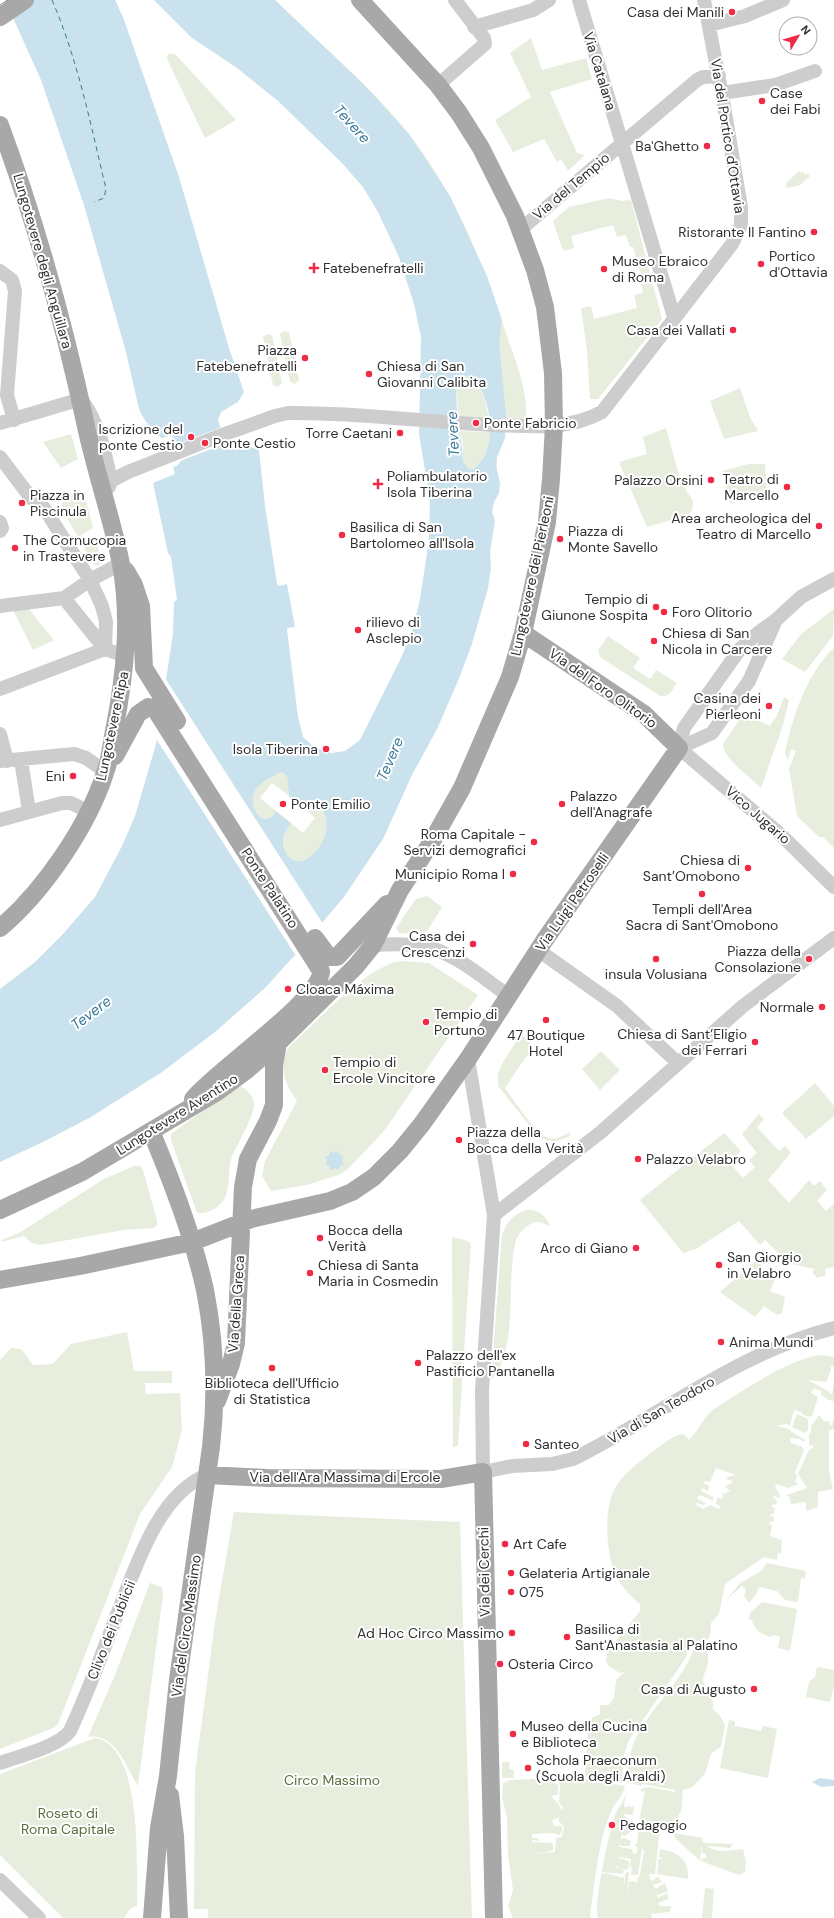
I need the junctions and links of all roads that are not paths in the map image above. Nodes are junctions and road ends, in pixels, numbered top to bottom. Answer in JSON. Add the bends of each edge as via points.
{"nodes":[{"id":1,"x":25,"y":0,"type":"edge"},
{"id":2,"x":360,"y":0,"type":"edge"},
{"id":3,"x":455,"y":0,"type":"edge"},
{"id":4,"x":549,"y":0,"type":"edge"},
{"id":5,"x":579,"y":0,"type":"edge"},
{"id":6,"x":704,"y":0,"type":"edge"},
{"id":7,"x":783,"y":0,"type":"edge"},
{"id":8,"x":0,"y":17,"type":"edge"},
{"id":9,"x":709,"y":26,"type":"junction"},
{"id":10,"x":474,"y":27,"type":"junction"},
{"id":11,"x":815,"y":72,"type":"dead end"},
{"id":12,"x":718,"y":76,"type":"junction"},
{"id":13,"x":438,"y":85,"type":"junction"},
{"id":14,"x":722,"y":94,"type":"junction"},
{"id":15,"x":0,"y":125,"type":"edge"},
{"id":16,"x":622,"y":143,"type":"junction"},
{"id":17,"x":521,"y":229,"type":"junction"},
{"id":18,"x":1,"y":271,"type":"edge"},
{"id":19,"x":674,"y":317,"type":"junction"},
{"id":20,"x":81,"y":399,"type":"junction"},
{"id":21,"x":14,"y":420,"type":"junction"},
{"id":22,"x":0,"y":423,"type":"edge"},
{"id":23,"x":547,"y":427,"type":"junction"},
{"id":24,"x":0,"y":457,"type":"edge"},
{"id":25,"x":105,"y":481,"type":"junction"},
{"id":26,"x":105,"y":500,"type":"joint"},
{"id":27,"x":0,"y":522,"type":"edge"},
{"id":28,"x":0,"y":531,"type":"edge"},
{"id":29,"x":120,"y":564,"type":"junction"},
{"id":30,"x":834,"y":579,"type":"edge"},
{"id":31,"x":90,"y":580,"type":"junction"},
{"id":32,"x":64,"y":598,"type":"junction"},
{"id":33,"x":0,"y":606,"type":"edge"},
{"id":34,"x":776,"y":620,"type":"junction"},
{"id":35,"x":523,"y":633,"type":"junction"},
{"id":36,"x":105,"y":648,"type":"junction"},
{"id":37,"x":125,"y":656,"type":"junction"},
{"id":38,"x":0,"y":689,"type":"edge"},
{"id":39,"x":0,"y":734,"type":"edge"},
{"id":40,"x":679,"y":748,"type":"junction"},
{"id":41,"x":9,"y":760,"type":"edge"},
{"id":42,"x":106,"y":772,"type":"junction"},
{"id":43,"x":29,"y":811,"type":"junction"},
{"id":44,"x":89,"y":812,"type":"junction"},
{"id":45,"x":0,"y":820,"type":"edge"},
{"id":46,"x":834,"y":887,"type":"edge"},
{"id":47,"x":400,"y":890,"type":"junction"},
{"id":48,"x":0,"y":928,"type":"edge"},
{"id":49,"x":834,"y":938,"type":"edge"},
{"id":50,"x":373,"y":945,"type":"junction"},
{"id":51,"x":538,"y":950,"type":"junction"},
{"id":52,"x":320,"y":956,"type":"junction"},
{"id":53,"x":509,"y":996,"type":"junction"},
{"id":54,"x":278,"y":1043,"type":"junction"},
{"id":55,"x":468,"y":1059,"type":"junction"},
{"id":56,"x":678,"y":1063,"type":"junction"},
{"id":57,"x":182,"y":1113,"type":"junction"},
{"id":58,"x":151,"y":1131,"type":"junction"},
{"id":59,"x":0,"y":1210,"type":"edge"},
{"id":60,"x":494,"y":1221,"type":"junction"},
{"id":61,"x":241,"y":1223,"type":"junction"},
{"id":62,"x":192,"y":1242,"type":"junction"},
{"id":63,"x":0,"y":1280,"type":"edge"},
{"id":64,"x":834,"y":1328,"type":"edge"},
{"id":65,"x":215,"y":1406,"type":"junction"},
{"id":66,"x":483,"y":1472,"type":"junction"},
{"id":67,"x":207,"y":1475,"type":"junction"},
{"id":68,"x":0,"y":1763,"type":"edge"},
{"id":69,"x":168,"y":1776,"type":"junction"},
{"id":70,"x":0,"y":1880,"type":"edge"},
{"id":71,"x":38,"y":1918,"type":"edge"},
{"id":72,"x":152,"y":1918,"type":"edge"},
{"id":73,"x":179,"y":1918,"type":"edge"},
{"id":74,"x":494,"y":1918,"type":"edge"}],
"edges":[{"from":1,"to":8,"type":"main road"},
{"from":2,"to":13,"type":"main road","name":"Lungotevere dei Pierleoni"},
{"from":3,"to":10,"type":"street"},
{"from":4,"to":10,"type":"street","via":[[533,10]]},
{"from":5,"to":16,"type":"street","name":"Via Catalana"},
{"from":6,"to":9,"type":"street","name":"Via del Portico d'Ottavia"},
{"from":7,"to":9,"type":"street","via":[[744,16]]},
{"from":9,"to":12,"type":"street","name":"Via del Portico d'Ottavia"},
{"from":10,"to":13,"type":"street","via":[[484,38],[485,44]]},
{"from":11,"to":14,"type":"street","via":[[785,82]]},
{"from":12,"to":14,"type":"street","name":"Via del Portico d'Ottavia"},
{"from":12,"to":16,"type":"street","name":"Via del Tempio","via":[[703,76],[697,80]]},
{"from":13,"to":17,"type":"main road","name":"Lungotevere dei Pierleoni","via":[[493,167]]},
{"from":14,"to":19,"type":"street","name":"Via del Portico d'Ottavia","via":[[741,207],[741,225],[732,244]]},
{"from":15,"to":20,"type":"main road","name":"Lungotevere degli Anguillara","via":[[45,258]]},
{"from":16,"to":17,"type":"street","name":"Via del Tempio"},
{"from":16,"to":19,"type":"street","name":"Via Catalana"},
{"from":17,"to":23,"type":"main road","name":"Lungotevere dei Pierleoni","via":[[535,270],[548,327],[553,373]]},
{"from":18,"to":21,"type":"street","via":[[12,280],[15,291],[7,395]]},
{"from":19,"to":23,"type":"street","name":"Via del Portico d'Ottavia","via":[[602,412],[575,422]]},
{"from":20,"to":21,"type":"street"},
{"from":20,"to":25,"type":"main road","name":"Lungotevere degli Anguillara"},
{"from":21,"to":22,"type":"street"},
{"from":23,"to":25,"type":"street","via":[[288,413]]},
{"from":23,"to":35,"type":"main road","name":"Lungotevere dei Pierleoni","via":[[547,522]]},
{"from":24,"to":31,"type":"street","via":[[31,498],[44,508]]},
{"from":25,"to":26,"type":"main road","name":"Lungotevere degli Anguillara"},
{"from":26,"to":29,"type":"main road","name":"Lungotevere Ripa"},
{"from":27,"to":28,"type":"street"},
{"from":29,"to":31,"type":"street"},
{"from":29,"to":37,"type":"main road","name":"Lungotevere Ripa","via":[[127,621]]},
{"from":29,"to":52,"type":"main road","name":"Ponte Palatino","via":[[132,581],[140,602],[144,668]]},
{"from":30,"to":34,"type":"street","via":[[801,597]]},
{"from":31,"to":32,"type":"street"},
{"from":31,"to":36,"type":"street","via":[[106,622]]},
{"from":32,"to":33,"type":"street"},
{"from":32,"to":36,"type":"street"},
{"from":34,"to":40,"type":"street","via":[[740,649],[684,728]]},
{"from":34,"to":40,"type":"street","via":[[757,662],[742,676],[698,740]]},
{"from":35,"to":40,"type":"main road","name":"Via del Foro Olitorio","via":[[644,714]]},
{"from":35,"to":47,"type":"main road","name":"Lungotevere dei Pierleoni","via":[[510,677],[462,788],[431,843]]},
{"from":36,"to":37,"type":"street"},
{"from":36,"to":38,"type":"street"},
{"from":37,"to":42,"type":"main road","name":"Lungotevere Ripa","via":[[122,690]]},
{"from":39,"to":41,"type":"street"},
{"from":40,"to":46,"type":"street","name":"Vico Jugario","via":[[780,834]]},
{"from":40,"to":51,"type":"main road","name":"Via Luigi Petroselli"},
{"from":41,"to":42,"type":"street","via":[[74,754],[86,758]]},
{"from":41,"to":43,"type":"street"},
{"from":42,"to":44,"type":"main road","name":"Lungotevere Ripa"},
{"from":42,"to":52,"type":"main road","name":"Ponte Palatino","via":[[138,714],[152,707]]},
{"from":43,"to":44,"type":"street","via":[[70,803]]},
{"from":43,"to":45,"type":"street"},
{"from":44,"to":48,"type":"main road","name":"Lungotevere Ripa","via":[[36,892]]},
{"from":47,"to":50,"type":"main road","name":"Lungotevere Aventino"},
{"from":47,"to":52,"type":"main road","via":[[337,957]]},
{"from":49,"to":56,"type":"street","via":[[722,1024]]},
{"from":50,"to":53,"type":"street","via":[[407,944],[433,948]]},
{"from":50,"to":54,"type":"main road","name":"Lungotevere Aventino","via":[[356,966]]},
{"from":51,"to":53,"type":"main road","name":"Via Luigi Petroselli"},
{"from":51,"to":56,"type":"street","via":[[617,1006]]},
{"from":52,"to":57,"type":"main road","name":"Ponte Palatino","via":[[321,975],[312,991],[209,1083]]},
{"from":53,"to":55,"type":"main road","name":"Via Luigi Petroselli"},
{"from":54,"to":57,"type":"main road","name":"Lungotevere Aventino","via":[[218,1092]]},
{"from":54,"to":61,"type":"main road","name":"Via della Greca","via":[[274,1066],[274,1105],[246,1166]]},
{"from":55,"to":60,"type":"street"},
{"from":55,"to":61,"type":"main road","via":[[400,1151],[363,1185],[330,1201]]},
{"from":56,"to":60,"type":"street","via":[[601,1132]]},
{"from":57,"to":58,"type":"main road","name":"Lungotevere Aventino"},
{"from":58,"to":59,"type":"main road","name":"Lungotevere Aventino","via":[[82,1172]]},
{"from":58,"to":62,"type":"main road","name":"Via della Greca"},
{"from":60,"to":66,"type":"street","name":"Via dei Cerchi","via":[[482,1390]]},
{"from":61,"to":62,"type":"main road"},
{"from":61,"to":65,"type":"main road","name":"Via della Greca","via":[[236,1343],[228,1374]]},
{"from":62,"to":63,"type":"main road"},
{"from":62,"to":65,"type":"main road","name":"Via della Greca","via":[[208,1307]]},
{"from":64,"to":66,"type":"street","name":"Via di San Teodoro","via":[[787,1342],[749,1360],[573,1459]]},
{"from":65,"to":67,"type":"main road","name":"Via della Greca"},
{"from":66,"to":67,"type":"main road","name":"Via dell'Ara Massima di Ercole","via":[[441,1479]]},
{"from":66,"to":74,"type":"main road","name":"Via dei Cerchi"},
{"from":67,"to":68,"type":"street","name":"Clivo dei Publicii","via":[[191,1483],[180,1493],[155,1528],[70,1731],[56,1741]]},
{"from":67,"to":69,"type":"main road","name":"Via del Circo Massimo","via":[[174,1709]]},
{"from":69,"to":72,"type":"main road","name":"Via del Circo Massimo","via":[[159,1828]]},
{"from":69,"to":73,"type":"main road","name":"Via del Circo Massimo","via":[[175,1836]]},
{"from":70,"to":71,"type":"street"}]}
